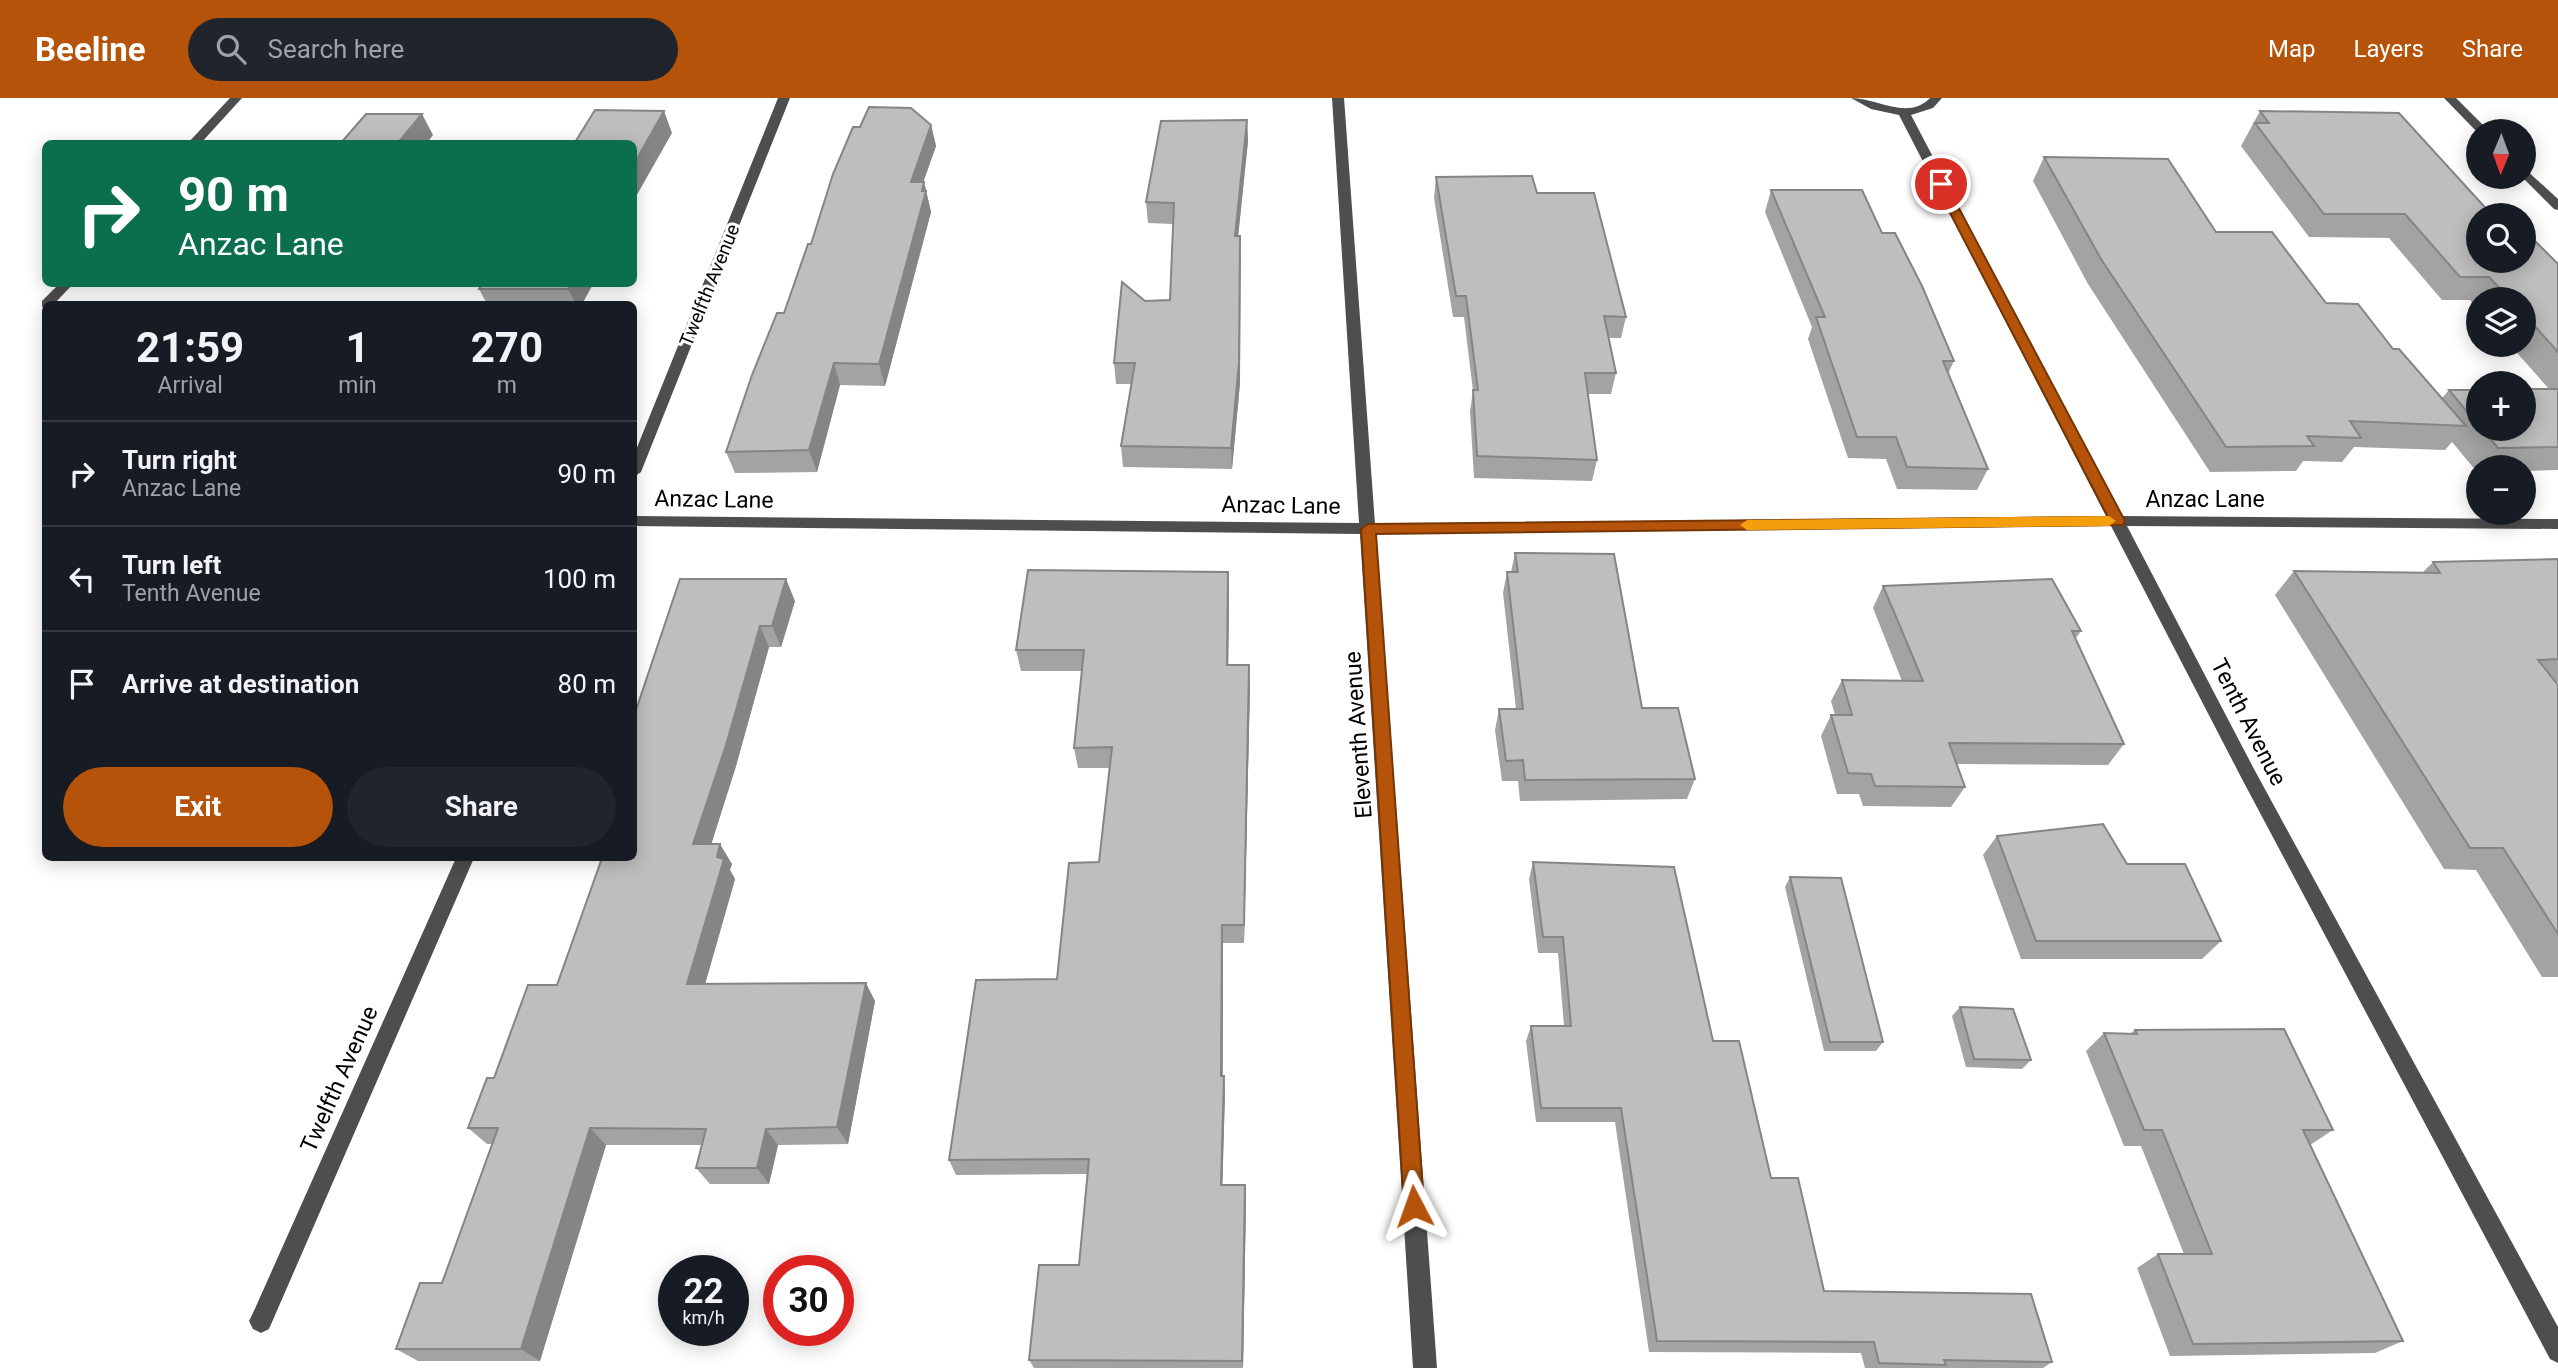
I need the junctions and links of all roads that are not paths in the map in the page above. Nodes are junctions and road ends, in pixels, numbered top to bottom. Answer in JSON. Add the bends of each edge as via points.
{"nodes":[{"id":1,"x":235,"y":98,"type":"edge"},
{"id":2,"x":784,"y":98,"type":"edge"},
{"id":3,"x":1338,"y":98,"type":"edge"},
{"id":4,"x":1857,"y":98,"type":"edge"},
{"id":5,"x":1936,"y":98,"type":"edge"},
{"id":6,"x":2449,"y":98,"type":"edge"},
{"id":7,"x":1903,"y":111,"type":"junction"},
{"id":8,"x":2471,"y":119,"type":"edge"},
{"id":9,"x":197,"y":140,"type":"edge"},
{"id":10,"x":2536,"y":184,"type":"edge"},
{"id":11,"x":2558,"y":206,"type":"edge"},
{"id":12,"x":63,"y":287,"type":"edge"},
{"id":13,"x":50,"y":301,"type":"edge"},
{"id":14,"x":637,"y":465,"type":"edge"},
{"id":15,"x":637,"y":521,"type":"edge"},
{"id":16,"x":2118,"y":521,"type":"junction"},
{"id":17,"x":2558,"y":524,"type":"edge"},
{"id":18,"x":1368,"y":529,"type":"junction"},
{"id":19,"x":464,"y":861,"type":"edge"},
{"id":20,"x":261,"y":1321,"type":"dead end"},
{"id":21,"x":2558,"y":1351,"type":"edge"},
{"id":22,"x":1425,"y":1368,"type":"edge"}],
"edges":[{"from":1,"to":9,"type":"street"},
{"from":2,"to":14,"type":"street","name":"Twelfth Avenue"},
{"from":3,"to":18,"type":"street","name":"Eleventh Avenue"},
{"from":4,"to":7,"type":"street"},
{"from":5,"to":7,"type":"street","via":[[1928,107]]},
{"from":6,"to":8,"type":"street"},
{"from":7,"to":16,"type":"street","name":"Tenth Avenue"},
{"from":10,"to":11,"type":"street"},
{"from":12,"to":13,"type":"street"},
{"from":15,"to":18,"type":"street","name":"Anzac Lane"},
{"from":16,"to":17,"type":"street","name":"Anzac Lane"},
{"from":16,"to":18,"type":"street","name":"Anzac Lane"},
{"from":16,"to":21,"type":"street","name":"Tenth Avenue","via":[[2248,774]]},
{"from":18,"to":22,"type":"street","name":"Eleventh Avenue"},
{"from":19,"to":20,"type":"street","name":"Twelfth Avenue"}]}
